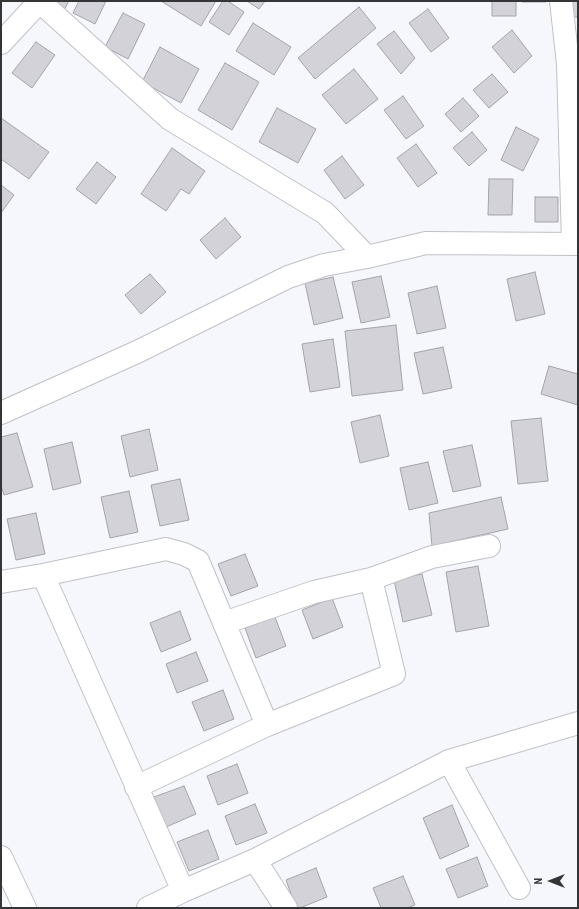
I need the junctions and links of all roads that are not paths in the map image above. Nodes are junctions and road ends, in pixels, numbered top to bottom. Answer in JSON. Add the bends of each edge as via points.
{"nodes":[{"id":1,"x":39,"y":1,"type":"edge"},
{"id":2,"x":561,"y":1,"type":"edge"},
{"id":3,"x":1,"y":43,"type":"edge"},
{"id":4,"x":576,"y":244,"type":"edge"},
{"id":5,"x":367,"y":257,"type":"junction"},
{"id":6,"x":1,"y":413,"type":"edge"},
{"id":7,"x":489,"y":546,"type":"dead end"},
{"id":8,"x":42,"y":575,"type":"junction"},
{"id":9,"x":371,"y":579,"type":"junction"},
{"id":10,"x":1,"y":582,"type":"edge"},
{"id":11,"x":224,"y":623,"type":"junction"},
{"id":12,"x":578,"y":723,"type":"edge"},
{"id":13,"x":267,"y":725,"type":"junction"},
{"id":14,"x":449,"y":761,"type":"junction"},
{"id":15,"x":136,"y":787,"type":"junction"},
{"id":16,"x":255,"y":860,"type":"junction"},
{"id":17,"x":2,"y":864,"type":"edge"},
{"id":18,"x":519,"y":888,"type":"dead end"},
{"id":19,"x":183,"y":891,"type":"junction"},
{"id":20,"x":25,"y":908,"type":"edge"},
{"id":21,"x":148,"y":908,"type":"edge"},
{"id":22,"x":286,"y":908,"type":"edge"}],
"edges":[{"from":1,"to":3,"type":"street"},
{"from":1,"to":5,"type":"street","via":[[170,118],[325,212]]},
{"from":2,"to":4,"type":"street","via":[[568,64]]},
{"from":4,"to":5,"type":"street","via":[[426,242]]},
{"from":5,"to":6,"type":"street","via":[[324,265],[288,277],[137,352]]},
{"from":7,"to":9,"type":"street","via":[[432,557]]},
{"from":8,"to":10,"type":"street"},
{"from":8,"to":11,"type":"street","via":[[166,549],[198,561]]},
{"from":8,"to":15,"type":"street"},
{"from":9,"to":11,"type":"street","via":[[314,592]]},
{"from":9,"to":13,"type":"street","via":[[394,674]]},
{"from":11,"to":13,"type":"street"},
{"from":12,"to":14,"type":"street"},
{"from":13,"to":15,"type":"street"},
{"from":14,"to":16,"type":"street"},
{"from":14,"to":18,"type":"street"},
{"from":15,"to":19,"type":"street"},
{"from":16,"to":19,"type":"street"},
{"from":16,"to":22,"type":"street"},
{"from":17,"to":20,"type":"street"},
{"from":19,"to":21,"type":"street"}]}
